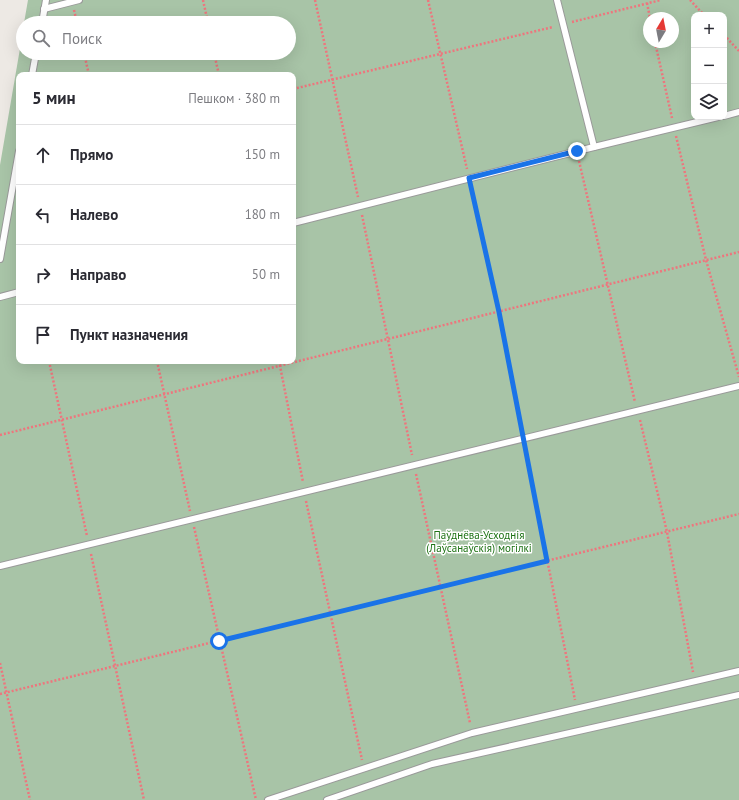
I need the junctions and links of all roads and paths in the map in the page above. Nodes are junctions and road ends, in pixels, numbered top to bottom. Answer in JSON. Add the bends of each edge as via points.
{"nodes":[{"id":1,"x":46,"y":0,"type":"edge"},
{"id":2,"x":79,"y":0,"type":"edge"},
{"id":3,"x":203,"y":0,"type":"edge"},
{"id":4,"x":315,"y":0,"type":"edge"},
{"id":5,"x":428,"y":0,"type":"edge"},
{"id":6,"x":557,"y":0,"type":"edge"},
{"id":7,"x":661,"y":0,"type":"edge"},
{"id":8,"x":690,"y":0,"type":"edge"},
{"id":9,"x":647,"y":3,"type":"junction"},
{"id":10,"x":44,"y":8,"type":"junction"},
{"id":11,"x":649,"y":12,"type":"edge"},
{"id":12,"x":701,"y":12,"type":"edge"},
{"id":13,"x":43,"y":16,"type":"edge"},
{"id":14,"x":206,"y":16,"type":"edge"},
{"id":15,"x":563,"y":24,"type":"junction"},
{"id":16,"x":727,"y":38,"type":"edge"},
{"id":17,"x":657,"y":48,"type":"edge"},
{"id":18,"x":739,"y":51,"type":"edge"},
{"id":19,"x":441,"y":54,"type":"junction"},
{"id":20,"x":35,"y":60,"type":"edge"},
{"id":21,"x":86,"y":60,"type":"edge"},
{"id":22,"x":216,"y":60,"type":"edge"},
{"id":23,"x":33,"y":72,"type":"edge"},
{"id":24,"x":88,"y":72,"type":"edge"},
{"id":25,"x":218,"y":72,"type":"edge"},
{"id":26,"x":331,"y":80,"type":"junction"},
{"id":27,"x":296,"y":88,"type":"edge"},
{"id":28,"x":739,"y":112,"type":"edge"},
{"id":29,"x":727,"y":115,"type":"edge"},
{"id":30,"x":706,"y":120,"type":"edge"},
{"id":31,"x":674,"y":128,"type":"junction"},
{"id":32,"x":594,"y":147,"type":"junction"},
{"id":33,"x":16,"y":168,"type":"edge"},
{"id":34,"x":469,"y":178,"type":"junction"},
{"id":35,"x":360,"y":206,"type":"junction"},
{"id":36,"x":296,"y":222,"type":"edge"},
{"id":37,"x":739,"y":252,"type":"edge"},
{"id":38,"x":0,"y":259,"type":"edge"},
{"id":39,"x":706,"y":260,"type":"junction"},
{"id":40,"x":16,"y":293,"type":"edge"},
{"id":41,"x":0,"y":297,"type":"edge"},
{"id":42,"x":499,"y":312,"type":"junction"},
{"id":43,"x":387,"y":339,"type":"junction"},
{"id":44,"x":296,"y":362,"type":"edge"},
{"id":45,"x":50,"y":364,"type":"edge"},
{"id":46,"x":158,"y":364,"type":"edge"},
{"id":47,"x":288,"y":364,"type":"edge"},
{"id":48,"x":280,"y":366,"type":"junction"},
{"id":49,"x":739,"y":379,"type":"edge"},
{"id":50,"x":739,"y":386,"type":"edge"},
{"id":51,"x":164,"y":394,"type":"junction"},
{"id":52,"x":61,"y":420,"type":"junction"},
{"id":53,"x":0,"y":434,"type":"edge"},
{"id":54,"x":523,"y":439,"type":"junction"},
{"id":55,"x":414,"y":465,"type":"junction"},
{"id":56,"x":304,"y":492,"type":"junction"},
{"id":57,"x":739,"y":514,"type":"edge"},
{"id":58,"x":192,"y":519,"type":"junction"},
{"id":59,"x":89,"y":544,"type":"junction"},
{"id":60,"x":547,"y":561,"type":"junction"},
{"id":61,"x":0,"y":566,"type":"edge"},
{"id":62,"x":440,"y":587,"type":"junction"},
{"id":63,"x":331,"y":614,"type":"junction"},
{"id":64,"x":219,"y":641,"type":"junction"},
{"id":65,"x":0,"y":662,"type":"edge"},
{"id":66,"x":116,"y":666,"type":"junction"},
{"id":67,"x":739,"y":671,"type":"edge"},
{"id":68,"x":7,"y":693,"type":"junction"},
{"id":69,"x":0,"y":694,"type":"edge"},
{"id":70,"x":739,"y":695,"type":"edge"},
{"id":71,"x":577,"y":709,"type":"junction"},
{"id":72,"x":472,"y":733,"type":"junction"},
{"id":73,"x":363,"y":769,"type":"junction"},
{"id":74,"x":30,"y":800,"type":"edge"},
{"id":75,"x":144,"y":800,"type":"edge"},
{"id":76,"x":256,"y":800,"type":"edge"},
{"id":77,"x":268,"y":800,"type":"edge"},
{"id":78,"x":327,"y":800,"type":"edge"}],
"edges":[{"from":1,"to":10,"type":"lane"},
{"from":2,"to":10,"type":"lane"},
{"from":3,"to":14,"type":"path"},
{"from":4,"to":26,"type":"path"},
{"from":5,"to":19,"type":"path"},
{"from":6,"to":15,"type":"lane"},
{"from":7,"to":9,"type":"path"},
{"from":8,"to":12,"type":"path"},
{"from":9,"to":11,"type":"path"},
{"from":9,"to":15,"type":"path"},
{"from":10,"to":13,"type":"lane"},
{"from":15,"to":19,"type":"path"},
{"from":15,"to":32,"type":"lane"},
{"from":16,"to":18,"type":"path"},
{"from":17,"to":31,"type":"path"},
{"from":19,"to":26,"type":"path"},
{"from":19,"to":34,"type":"path"},
{"from":20,"to":23,"type":"lane"},
{"from":21,"to":24,"type":"path"},
{"from":22,"to":25,"type":"path"},
{"from":26,"to":27,"type":"path"},
{"from":26,"to":35,"type":"path"},
{"from":28,"to":29,"type":"lane"},
{"from":30,"to":31,"type":"lane"},
{"from":31,"to":32,"type":"lane"},
{"from":31,"to":39,"type":"path"},
{"from":32,"to":34,"type":"lane"},
{"from":33,"to":38,"type":"lane"},
{"from":34,"to":35,"type":"lane"},
{"from":34,"to":42,"type":"path"},
{"from":35,"to":36,"type":"lane"},
{"from":35,"to":43,"type":"path"},
{"from":37,"to":39,"type":"path"},
{"from":39,"to":42,"type":"path"},
{"from":39,"to":49,"type":"path"},
{"from":40,"to":41,"type":"lane"},
{"from":42,"to":43,"type":"path"},
{"from":42,"to":54,"type":"path"},
{"from":43,"to":44,"type":"path"},
{"from":43,"to":55,"type":"path"},
{"from":45,"to":52,"type":"path"},
{"from":46,"to":51,"type":"path"},
{"from":47,"to":48,"type":"path"},
{"from":48,"to":51,"type":"path"},
{"from":48,"to":56,"type":"path"},
{"from":50,"to":54,"type":"lane"},
{"from":51,"to":52,"type":"path"},
{"from":51,"to":58,"type":"path"},
{"from":52,"to":53,"type":"path"},
{"from":52,"to":59,"type":"path"},
{"from":54,"to":55,"type":"lane"},
{"from":54,"to":60,"type":"path"},
{"from":55,"to":56,"type":"lane"},
{"from":55,"to":62,"type":"path"},
{"from":56,"to":58,"type":"lane"},
{"from":56,"to":63,"type":"path"},
{"from":57,"to":60,"type":"path"},
{"from":58,"to":59,"type":"lane"},
{"from":58,"to":64,"type":"path"},
{"from":59,"to":61,"type":"lane"},
{"from":59,"to":66,"type":"path"},
{"from":60,"to":62,"type":"path"},
{"from":60,"to":71,"type":"path"},
{"from":62,"to":63,"type":"path"},
{"from":62,"to":72,"type":"path"},
{"from":63,"to":64,"type":"path"},
{"from":63,"to":73,"type":"path"},
{"from":64,"to":66,"type":"path"},
{"from":64,"to":76,"type":"path"},
{"from":65,"to":68,"type":"path"},
{"from":66,"to":68,"type":"path"},
{"from":66,"to":75,"type":"path"},
{"from":67,"to":71,"type":"lane"},
{"from":68,"to":69,"type":"path"},
{"from":68,"to":74,"type":"path"},
{"from":70,"to":78,"type":"lane","via":[[432,764]]},
{"from":71,"to":72,"type":"lane"},
{"from":72,"to":73,"type":"lane"},
{"from":73,"to":77,"type":"lane"}]}
